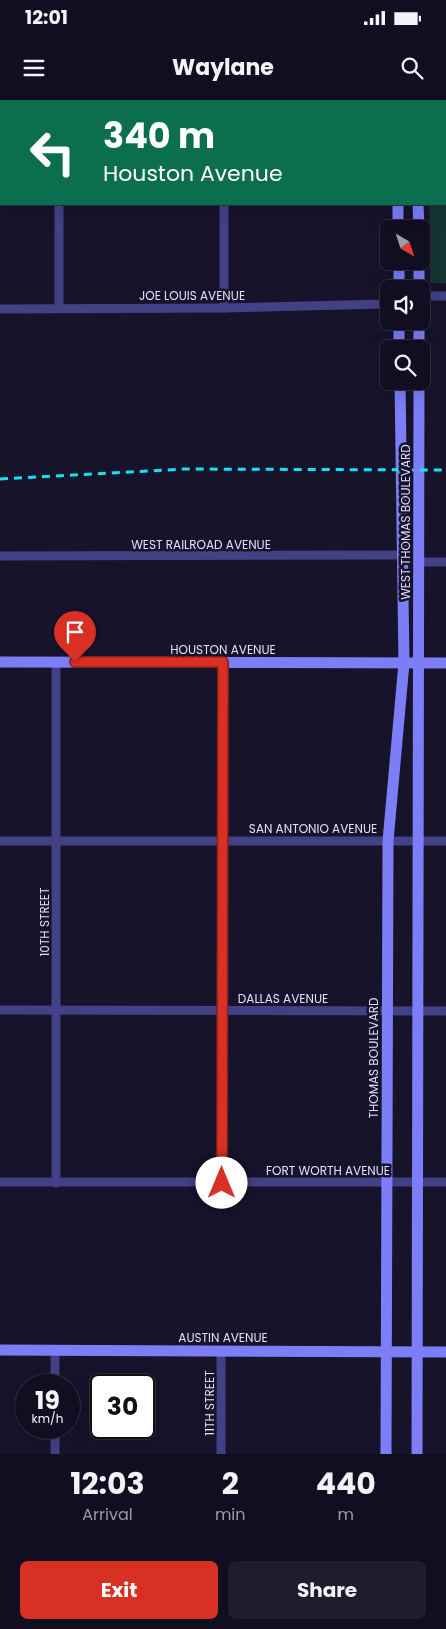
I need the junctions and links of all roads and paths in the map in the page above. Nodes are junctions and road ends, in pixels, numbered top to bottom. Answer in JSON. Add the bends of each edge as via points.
{"nodes":[{"id":1,"x":59,"y":205,"type":"edge"},
{"id":2,"x":224,"y":205,"type":"edge"},
{"id":3,"x":398,"y":205,"type":"edge"},
{"id":4,"x":418,"y":205,"type":"edge"},
{"id":5,"x":398,"y":220,"type":"edge"},
{"id":6,"x":418,"y":220,"type":"edge"},
{"id":7,"x":430,"y":296,"type":"edge"},
{"id":8,"x":446,"y":296,"type":"edge"},
{"id":9,"x":380,"y":304,"type":"edge"},
{"id":10,"x":59,"y":308,"type":"junction"},
{"id":11,"x":224,"y":308,"type":"junction"},
{"id":12,"x":0,"y":309,"type":"edge"},
{"id":13,"x":400,"y":390,"type":"edge"},
{"id":14,"x":419,"y":390,"type":"edge"},
{"id":15,"x":402,"y":555,"type":"junction"},
{"id":16,"x":0,"y":556,"type":"edge"},
{"id":17,"x":418,"y":562,"type":"junction"},
{"id":18,"x":446,"y":562,"type":"edge"},
{"id":19,"x":0,"y":662,"type":"edge"},
{"id":20,"x":56,"y":662,"type":"junction"},
{"id":21,"x":223,"y":662,"type":"junction"},
{"id":22,"x":404,"y":663,"type":"junction"},
{"id":23,"x":418,"y":663,"type":"junction"},
{"id":24,"x":446,"y":663,"type":"edge"},
{"id":25,"x":0,"y":841,"type":"edge"},
{"id":26,"x":56,"y":841,"type":"junction"},
{"id":27,"x":223,"y":841,"type":"junction"},
{"id":28,"x":388,"y":841,"type":"junction"},
{"id":29,"x":418,"y":841,"type":"junction"},
{"id":30,"x":446,"y":841,"type":"edge"},
{"id":31,"x":0,"y":1010,"type":"edge"},
{"id":32,"x":56,"y":1010,"type":"junction"},
{"id":33,"x":222,"y":1010,"type":"junction"},
{"id":34,"x":387,"y":1011,"type":"junction"},
{"id":35,"x":418,"y":1011,"type":"junction"},
{"id":36,"x":446,"y":1011,"type":"edge"},
{"id":37,"x":0,"y":1182,"type":"edge"},
{"id":38,"x":56,"y":1182,"type":"junction"},
{"id":39,"x":418,"y":1182,"type":"junction"},
{"id":40,"x":446,"y":1182,"type":"edge"},
{"id":41,"x":222,"y":1183,"type":"junction"},
{"id":42,"x":387,"y":1183,"type":"junction"},
{"id":43,"x":0,"y":1350,"type":"edge"},
{"id":44,"x":55,"y":1350,"type":"junction"},
{"id":45,"x":221,"y":1351,"type":"junction"},
{"id":46,"x":386,"y":1352,"type":"junction"},
{"id":47,"x":418,"y":1352,"type":"junction"},
{"id":48,"x":446,"y":1352,"type":"edge"},
{"id":49,"x":55,"y":1374,"type":"edge"},
{"id":50,"x":55,"y":1439,"type":"edge"},
{"id":51,"x":55,"y":1454,"type":"edge"},
{"id":52,"x":221,"y":1454,"type":"edge"},
{"id":53,"x":386,"y":1454,"type":"edge"},
{"id":54,"x":418,"y":1454,"type":"edge"}],
"edges":[{"from":1,"to":10,"type":"street"},
{"from":2,"to":11,"type":"street"},
{"from":3,"to":5,"type":"main road"},
{"from":4,"to":6,"type":"main road"},
{"from":7,"to":8,"type":"street"},
{"from":9,"to":11,"type":"street","name":"JOE LOUIS AVENUE"},
{"from":10,"to":11,"type":"street","name":"JOE LOUIS AVENUE"},
{"from":10,"to":12,"type":"street","name":"JOE LOUIS AVENUE"},
{"from":13,"to":15,"type":"main road","name":"WEST THOMAS BOULEVARD"},
{"from":14,"to":17,"type":"main road","name":"WEST THOMAS BOULEVARD"},
{"from":15,"to":16,"type":"street","name":"WEST RAILROAD AVENUE"},
{"from":15,"to":22,"type":"main road","name":"WEST THOMAS BOULEVARD"},
{"from":17,"to":18,"type":"street"},
{"from":17,"to":23,"type":"main road","name":"WEST THOMAS BOULEVARD"},
{"from":19,"to":20,"type":"main road","name":"HOUSTON AVENUE"},
{"from":20,"to":21,"type":"main road","name":"HOUSTON AVENUE"},
{"from":20,"to":26,"type":"street","name":"10TH STREET"},
{"from":21,"to":22,"type":"main road","name":"HOUSTON AVENUE"},
{"from":21,"to":27,"type":"street"},
{"from":22,"to":23,"type":"main road","name":"HOUSTON AVENUE"},
{"from":22,"to":28,"type":"main road","name":"THOMAS BOULEVARD"},
{"from":23,"to":24,"type":"main road","name":"HOUSTON AVENUE"},
{"from":23,"to":29,"type":"main road"},
{"from":25,"to":26,"type":"street","name":"SAN ANTONIO AVENUE"},
{"from":26,"to":27,"type":"street","name":"SAN ANTONIO AVENUE"},
{"from":26,"to":32,"type":"street","name":"10TH STREET"},
{"from":27,"to":28,"type":"street","name":"SAN ANTONIO AVENUE"},
{"from":27,"to":33,"type":"street"},
{"from":28,"to":29,"type":"street","name":"SAN ANTONIO AVENUE"},
{"from":28,"to":34,"type":"main road","name":"THOMAS BOULEVARD"},
{"from":29,"to":30,"type":"street","name":"SAN ANTONIO AVENUE"},
{"from":29,"to":35,"type":"main road"},
{"from":31,"to":32,"type":"street","name":"DALLAS AVENUE"},
{"from":32,"to":33,"type":"street","name":"DALLAS AVENUE"},
{"from":32,"to":38,"type":"street","name":"10TH STREET"},
{"from":33,"to":34,"type":"street","name":"DALLAS AVENUE"},
{"from":33,"to":41,"type":"street"},
{"from":34,"to":35,"type":"street","name":"DALLAS AVENUE"},
{"from":34,"to":42,"type":"main road","name":"THOMAS BOULEVARD"},
{"from":35,"to":36,"type":"street","name":"DALLAS AVENUE"},
{"from":35,"to":39,"type":"main road"},
{"from":37,"to":38,"type":"street","name":"FORT WORTH AVENUE"},
{"from":38,"to":41,"type":"street","name":"FORT WORTH AVENUE"},
{"from":39,"to":40,"type":"street","name":"FORT WORTH AVENUE"},
{"from":39,"to":42,"type":"street","name":"FORT WORTH AVENUE"},
{"from":39,"to":47,"type":"main road"},
{"from":41,"to":42,"type":"street","name":"FORT WORTH AVENUE"},
{"from":42,"to":46,"type":"main road","name":"THOMAS BOULEVARD"},
{"from":43,"to":44,"type":"main road","name":"AUSTIN AVENUE"},
{"from":44,"to":45,"type":"main road","name":"AUSTIN AVENUE"},
{"from":44,"to":49,"type":"street"},
{"from":45,"to":46,"type":"main road","name":"AUSTIN AVENUE"},
{"from":45,"to":52,"type":"street","name":"11TH STREET"},
{"from":46,"to":47,"type":"main road","name":"AUSTIN AVENUE"},
{"from":46,"to":53,"type":"main road","name":"THOMAS BOULEVARD"},
{"from":47,"to":48,"type":"main road","name":"AUSTIN AVENUE"},
{"from":47,"to":54,"type":"main road"},
{"from":50,"to":51,"type":"street"}]}
